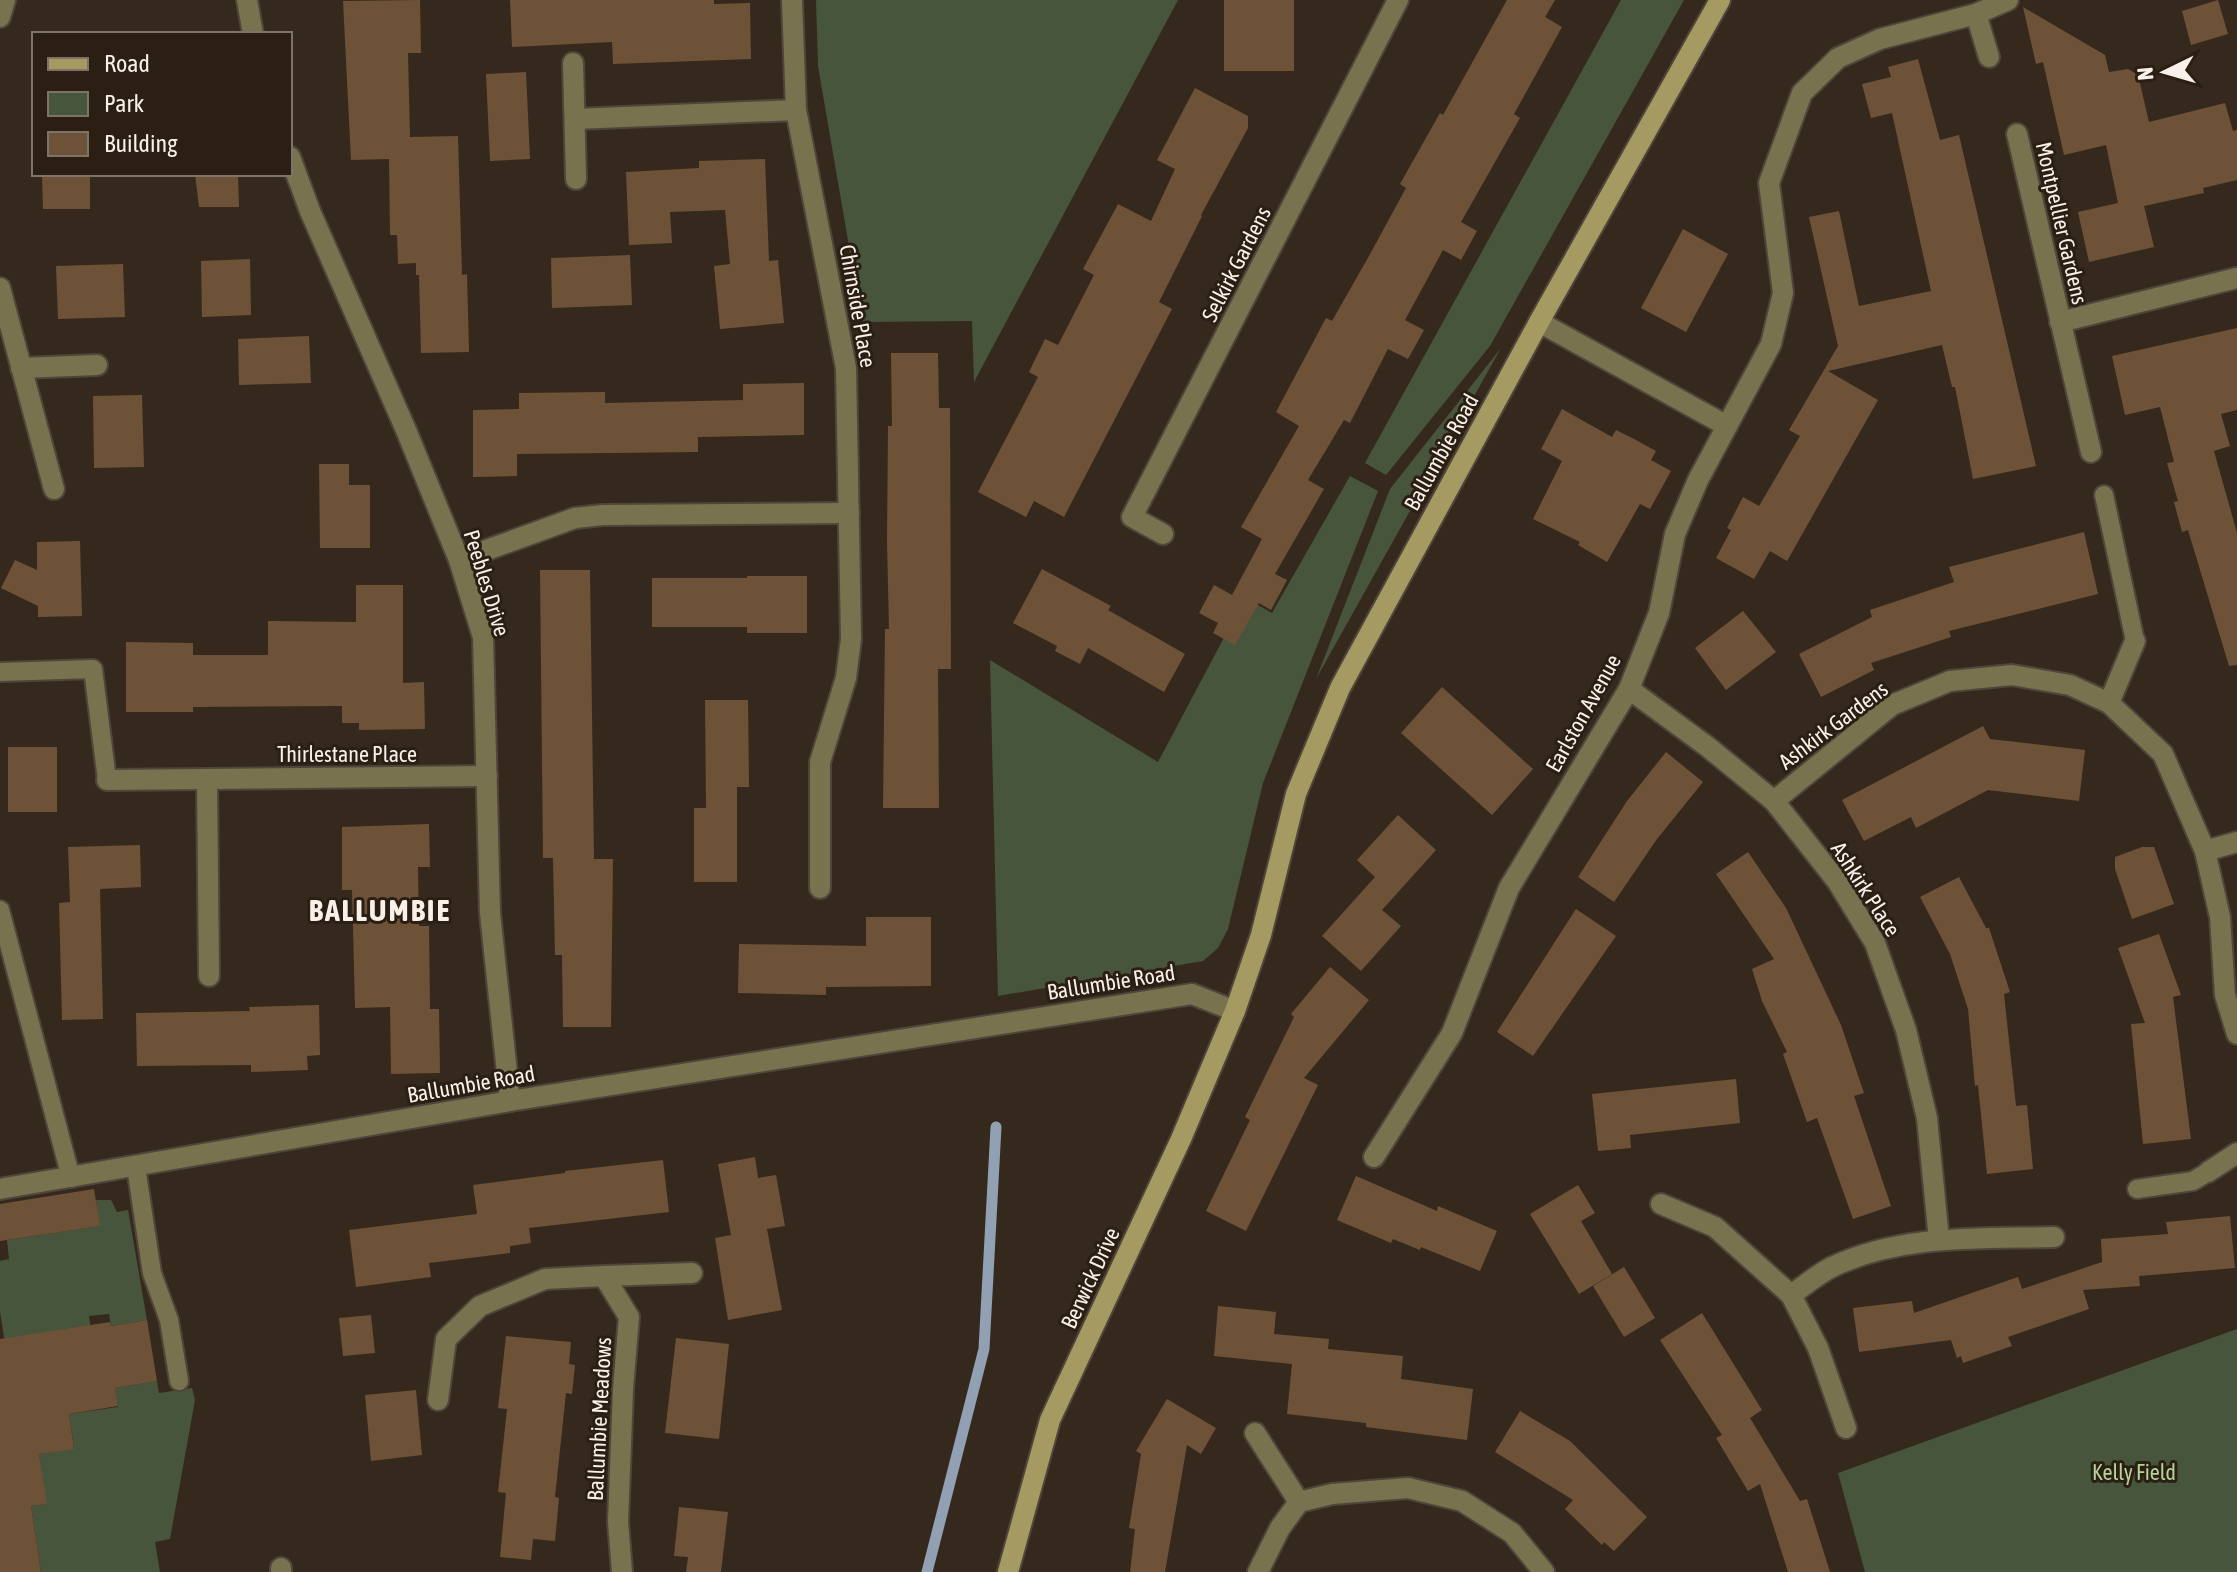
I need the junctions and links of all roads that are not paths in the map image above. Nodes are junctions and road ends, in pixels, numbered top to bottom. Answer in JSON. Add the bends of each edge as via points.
{"nodes":[{"id":1,"x":5,"y":0,"type":"edge"},
{"id":2,"x":247,"y":0,"type":"edge"},
{"id":3,"x":792,"y":0,"type":"edge"},
{"id":4,"x":1398,"y":0,"type":"edge"},
{"id":5,"x":1720,"y":0,"type":"edge"},
{"id":6,"x":2008,"y":0,"type":"edge"},
{"id":7,"x":1976,"y":14,"type":"junction"},
{"id":8,"x":0,"y":17,"type":"edge"},
{"id":9,"x":253,"y":32,"type":"edge"},
{"id":10,"x":1989,"y":57,"type":"dead end"},
{"id":11,"x":573,"y":63,"type":"dead end"},
{"id":12,"x":796,"y":110,"type":"junction"},
{"id":13,"x":575,"y":119,"type":"junction"},
{"id":14,"x":2017,"y":134,"type":"dead end"},
{"id":15,"x":292,"y":162,"type":"edge"},
{"id":16,"x":576,"y":179,"type":"dead end"},
{"id":17,"x":2237,"y":278,"type":"edge"},
{"id":18,"x":0,"y":288,"type":"edge"},
{"id":19,"x":1539,"y":322,"type":"junction"},
{"id":20,"x":2060,"y":322,"type":"junction"},
{"id":21,"x":97,"y":365,"type":"dead end"},
{"id":22,"x":21,"y":368,"type":"junction"},
{"id":23,"x":1727,"y":426,"type":"junction"},
{"id":24,"x":2091,"y":452,"type":"dead end"},
{"id":25,"x":54,"y":489,"type":"dead end"},
{"id":26,"x":2104,"y":495,"type":"dead end"},
{"id":27,"x":849,"y":513,"type":"junction"},
{"id":28,"x":1163,"y":534,"type":"dead end"},
{"id":29,"x":459,"y":560,"type":"junction"},
{"id":30,"x":2135,"y":641,"type":"joint"},
{"id":31,"x":0,"y":672,"type":"edge"},
{"id":32,"x":1629,"y":689,"type":"junction"},
{"id":33,"x":2109,"y":703,"type":"junction"},
{"id":34,"x":487,"y":776,"type":"junction"},
{"id":35,"x":207,"y":779,"type":"junction"},
{"id":36,"x":107,"y":780,"type":"joint"},
{"id":37,"x":1774,"y":801,"type":"junction"},
{"id":38,"x":2237,"y":842,"type":"edge"},
{"id":39,"x":2205,"y":851,"type":"junction"},
{"id":40,"x":820,"y":888,"type":"dead end"},
{"id":41,"x":0,"y":910,"type":"edge"},
{"id":42,"x":209,"y":976,"type":"dead end"},
{"id":43,"x":1235,"y":1011,"type":"junction"},
{"id":44,"x":2237,"y":1034,"type":"edge"},
{"id":45,"x":510,"y":1101,"type":"junction"},
{"id":46,"x":2237,"y":1153,"type":"edge"},
{"id":47,"x":1374,"y":1157,"type":"dead end"},
{"id":48,"x":136,"y":1167,"type":"junction"},
{"id":49,"x":2208,"y":1172,"type":"joint"},
{"id":50,"x":71,"y":1178,"type":"junction"},
{"id":51,"x":0,"y":1189,"type":"edge"},
{"id":52,"x":2137,"y":1189,"type":"dead end"},
{"id":53,"x":1661,"y":1204,"type":"dead end"},
{"id":54,"x":2054,"y":1237,"type":"dead end"},
{"id":55,"x":1939,"y":1240,"type":"junction"},
{"id":56,"x":692,"y":1273,"type":"dead end"},
{"id":57,"x":604,"y":1276,"type":"junction"},
{"id":58,"x":1791,"y":1295,"type":"junction"},
{"id":59,"x":179,"y":1381,"type":"dead end"},
{"id":60,"x":438,"y":1400,"type":"dead end"},
{"id":61,"x":1846,"y":1428,"type":"dead end"},
{"id":62,"x":1255,"y":1433,"type":"dead end"},
{"id":63,"x":1299,"y":1502,"type":"junction"},
{"id":64,"x":622,"y":1572,"type":"edge"},
{"id":65,"x":1008,"y":1572,"type":"edge"},
{"id":66,"x":1258,"y":1572,"type":"edge"},
{"id":67,"x":1544,"y":1572,"type":"edge"}],
"edges":[{"from":1,"to":8,"type":"street"},
{"from":2,"to":9,"type":"street"},
{"from":3,"to":12,"type":"street","name":"Chirnside Place"},
{"from":4,"to":28,"type":"street","name":"Selkirk Gardens","via":[[1132,517]]},
{"from":5,"to":19,"type":"street","name":"Ballumbie Road"},
{"from":6,"to":7,"type":"street","name":"Earlston Avenue"},
{"from":7,"to":10,"type":"street"},
{"from":7,"to":23,"type":"street","name":"Earlston Avenue","via":[[1880,39],[1838,58],[1802,93],[1769,183],[1783,293],[1771,344]]},
{"from":11,"to":13,"type":"street"},
{"from":12,"to":13,"type":"street"},
{"from":12,"to":27,"type":"street","name":"Chirnside Place","via":[[846,368]]},
{"from":13,"to":16,"type":"street"},
{"from":14,"to":20,"type":"street","name":"Montpellier Gardens"},
{"from":15,"to":29,"type":"street","name":"Peebles Drive"},
{"from":17,"to":20,"type":"street","name":"Montpellier Gardens"},
{"from":18,"to":22,"type":"street"},
{"from":19,"to":23,"type":"street"},
{"from":19,"to":43,"type":"street","name":"Ballumbie Road","via":[[1340,688],[1296,794],[1261,935]]},
{"from":20,"to":24,"type":"street","name":"Montpellier Gardens"},
{"from":21,"to":22,"type":"street"},
{"from":22,"to":25,"type":"street"},
{"from":23,"to":32,"type":"street","name":"Earlston Avenue","via":[[1675,534],[1659,613]]},
{"from":26,"to":30,"type":"lane"},
{"from":27,"to":29,"type":"street","via":[[575,518]]},
{"from":27,"to":40,"type":"street","name":"Chirnside Place","via":[[851,639],[846,678],[820,762]]},
{"from":29,"to":34,"type":"street","name":"Peebles Drive","via":[[483,637]]},
{"from":30,"to":33,"type":"street"},
{"from":31,"to":36,"type":"lane","name":"Thirlestane Place","via":[[93,669]]},
{"from":32,"to":37,"type":"street","name":"Ashkirk Place"},
{"from":32,"to":47,"type":"street","name":"Earlston Avenue","via":[[1509,888],[1452,1033]]},
{"from":33,"to":37,"type":"street","name":"Ashkirk Gardens","via":[[2070,685],[2012,675],[1950,681],[1892,705]]},
{"from":33,"to":39,"type":"street","name":"Ashkirk Gardens","via":[[2163,754]]},
{"from":34,"to":35,"type":"street","name":"Thirlestane Place"},
{"from":34,"to":45,"type":"street","name":"Peebles Drive","via":[[490,913]]},
{"from":35,"to":36,"type":"street","name":"Thirlestane Place"},
{"from":35,"to":42,"type":"street"},
{"from":37,"to":55,"type":"street","name":"Ashkirk Place","via":[[1837,881],[1875,943],[1906,1030],[1927,1118]]},
{"from":38,"to":39,"type":"street"},
{"from":39,"to":44,"type":"street","name":"Ashkirk Gardens","via":[[2220,917],[2225,995]]},
{"from":41,"to":50,"type":"lane"},
{"from":43,"to":45,"type":"street","name":"Ballumbie Road","via":[[1192,994]]},
{"from":43,"to":65,"type":"street","name":"Berwick Drive","via":[[1050,1420]]},
{"from":45,"to":48,"type":"street","name":"Ballumbie Road"},
{"from":46,"to":49,"type":"street"},
{"from":48,"to":50,"type":"street","name":"Ballumbie Road"},
{"from":48,"to":59,"type":"lane","via":[[152,1273],[169,1320]]},
{"from":49,"to":52,"type":"lane","via":[[2193,1181]]},
{"from":50,"to":51,"type":"street","name":"Ballumbie Road"},
{"from":53,"to":58,"type":"street","via":[[1715,1227]]},
{"from":54,"to":55,"type":"street"},
{"from":55,"to":58,"type":"street","via":[[1882,1249],[1832,1267]]},
{"from":56,"to":57,"type":"street"},
{"from":57,"to":60,"type":"street","via":[[545,1279],[480,1306],[446,1339]]},
{"from":57,"to":64,"type":"street","name":"Ballumbie Meadows","via":[[629,1317],[619,1507]]},
{"from":58,"to":61,"type":"street","via":[[1818,1348]]},
{"from":62,"to":63,"type":"street"},
{"from":63,"to":66,"type":"street"},
{"from":63,"to":67,"type":"street","via":[[1408,1488],[1462,1501],[1512,1533]]}]}
